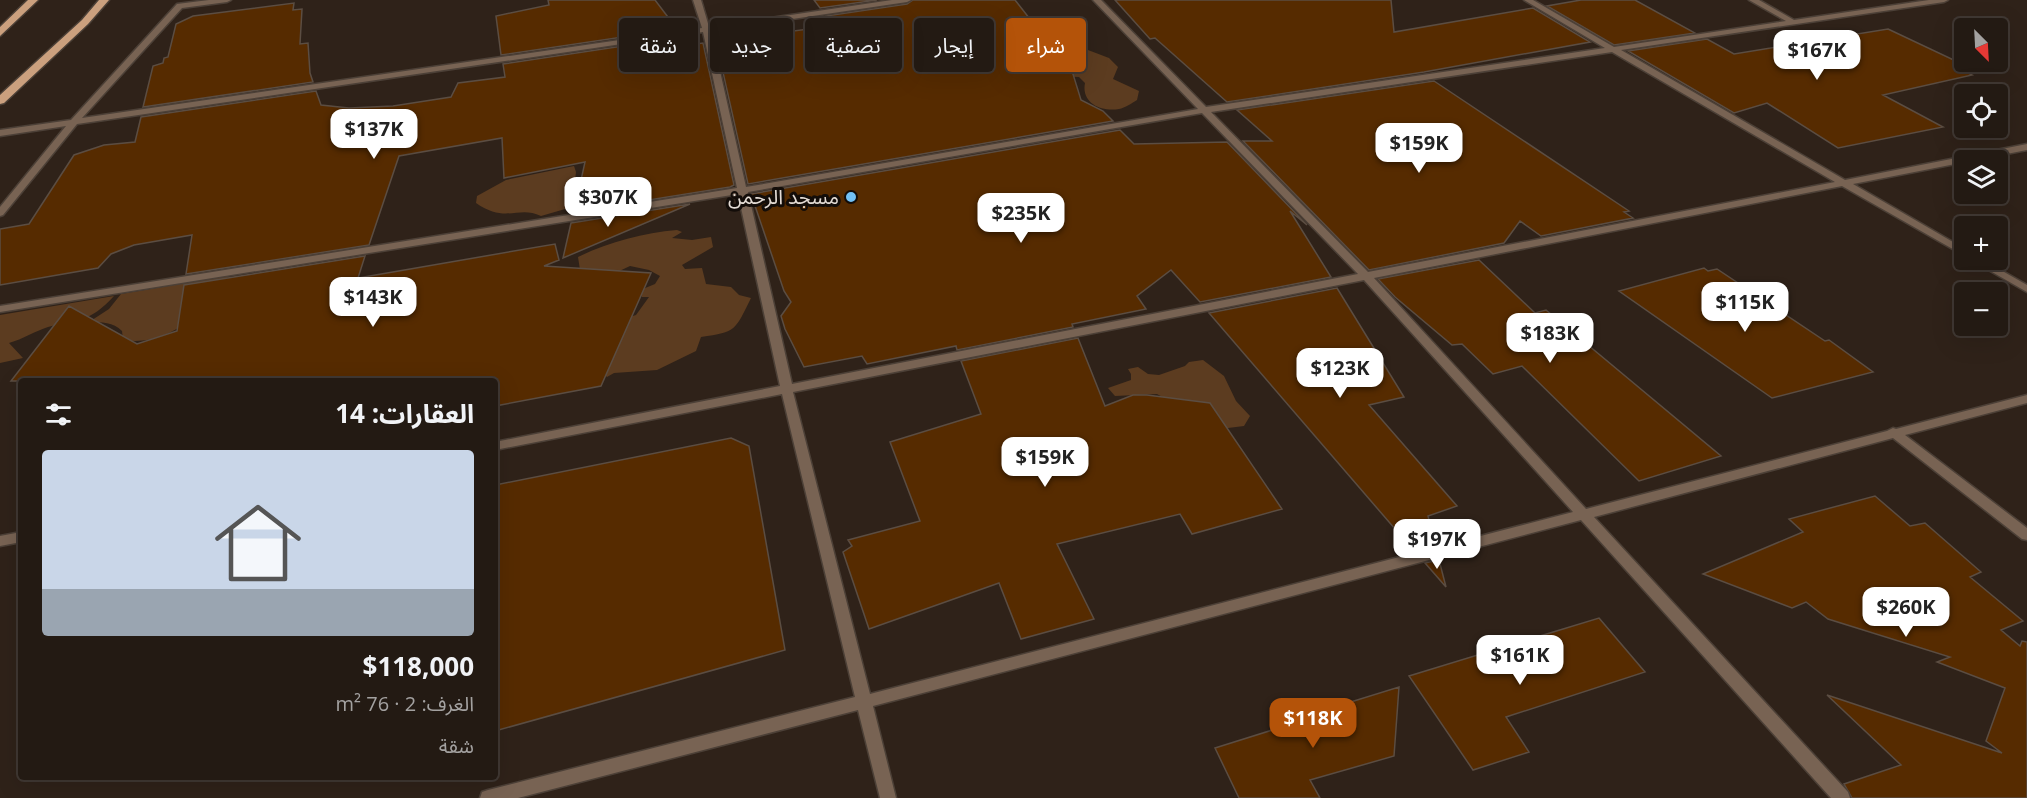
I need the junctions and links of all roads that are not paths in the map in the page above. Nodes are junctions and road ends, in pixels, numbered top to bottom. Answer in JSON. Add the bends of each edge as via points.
{"nodes":[{"id":1,"x":33,"y":0,"type":"edge"},
{"id":2,"x":104,"y":0,"type":"edge"},
{"id":3,"x":227,"y":0,"type":"edge"},
{"id":4,"x":697,"y":0,"type":"edge"},
{"id":5,"x":907,"y":0,"type":"edge"},
{"id":6,"x":1098,"y":0,"type":"edge"},
{"id":7,"x":1528,"y":0,"type":"edge"},
{"id":8,"x":1753,"y":0,"type":"edge"},
{"id":9,"x":1944,"y":0,"type":"edge"},
{"id":10,"x":183,"y":3,"type":"edge"},
{"id":11,"x":1791,"y":21,"type":"junction"},
{"id":12,"x":707,"y":31,"type":"junction"},
{"id":13,"x":0,"y":33,"type":"edge"},
{"id":14,"x":1609,"y":49,"type":"junction"},
{"id":15,"x":0,"y":101,"type":"edge"},
{"id":16,"x":1205,"y":111,"type":"junction"},
{"id":17,"x":74,"y":122,"type":"junction"},
{"id":18,"x":0,"y":133,"type":"edge"},
{"id":19,"x":2027,"y":147,"type":"edge"},
{"id":20,"x":1841,"y":181,"type":"junction"},
{"id":21,"x":743,"y":190,"type":"junction"},
{"id":22,"x":0,"y":213,"type":"edge"},
{"id":23,"x":1954,"y":247,"type":"edge"},
{"id":24,"x":1994,"y":270,"type":"edge"},
{"id":25,"x":1365,"y":275,"type":"junction"},
{"id":26,"x":2027,"y":289,"type":"edge"},
{"id":27,"x":0,"y":309,"type":"edge"},
{"id":28,"x":787,"y":390,"type":"junction"},
{"id":29,"x":2027,"y":399,"type":"edge"},
{"id":30,"x":1893,"y":432,"type":"junction"},
{"id":31,"x":498,"y":445,"type":"edge"},
{"id":32,"x":1583,"y":516,"type":"junction"},
{"id":33,"x":2027,"y":535,"type":"edge"},
{"id":34,"x":18,"y":538,"type":"edge"},
{"id":35,"x":0,"y":541,"type":"edge"},
{"id":36,"x":864,"y":702,"type":"junction"},
{"id":37,"x":488,"y":798,"type":"edge"},
{"id":38,"x":888,"y":798,"type":"edge"},
{"id":39,"x":1842,"y":798,"type":"edge"}],
"edges":[{"from":1,"to":13,"type":"main road"},
{"from":2,"to":15,"type":"main road"},
{"from":3,"to":10,"type":"street"},
{"from":4,"to":12,"type":"street"},
{"from":5,"to":12,"type":"street"},
{"from":6,"to":16,"type":"street"},
{"from":7,"to":14,"type":"street"},
{"from":8,"to":11,"type":"street"},
{"from":9,"to":11,"type":"street"},
{"from":10,"to":17,"type":"street"},
{"from":11,"to":14,"type":"street"},
{"from":12,"to":17,"type":"street"},
{"from":12,"to":21,"type":"street"},
{"from":14,"to":16,"type":"street"},
{"from":14,"to":20,"type":"street"},
{"from":16,"to":21,"type":"street"},
{"from":16,"to":25,"type":"street"},
{"from":17,"to":18,"type":"street"},
{"from":17,"to":22,"type":"street"},
{"from":19,"to":20,"type":"street"},
{"from":20,"to":23,"type":"street"},
{"from":20,"to":25,"type":"street"},
{"from":21,"to":27,"type":"street"},
{"from":21,"to":28,"type":"street"},
{"from":24,"to":26,"type":"street"},
{"from":25,"to":28,"type":"street"},
{"from":25,"to":32,"type":"street"},
{"from":28,"to":31,"type":"street"},
{"from":28,"to":36,"type":"street"},
{"from":29,"to":30,"type":"street"},
{"from":30,"to":32,"type":"street"},
{"from":30,"to":33,"type":"street"},
{"from":32,"to":36,"type":"street"},
{"from":32,"to":39,"type":"street"},
{"from":34,"to":35,"type":"street"},
{"from":36,"to":37,"type":"street"},
{"from":36,"to":38,"type":"street"}]}
